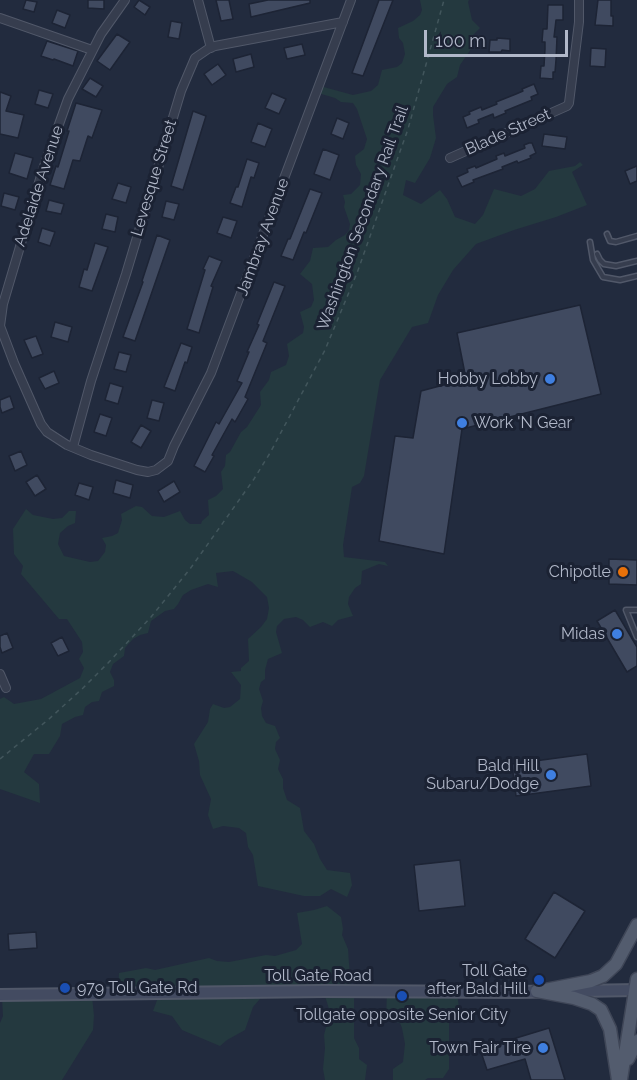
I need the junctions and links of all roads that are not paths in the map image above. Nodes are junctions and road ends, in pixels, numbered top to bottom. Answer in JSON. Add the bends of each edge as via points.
{"nodes":[{"id":1,"x":125,"y":0,"type":"edge"},
{"id":2,"x":198,"y":0,"type":"edge"},
{"id":3,"x":351,"y":0,"type":"edge"},
{"id":4,"x":579,"y":0,"type":"edge"},
{"id":5,"x":0,"y":18,"type":"edge"},
{"id":6,"x":343,"y":22,"type":"junction"},
{"id":7,"x":211,"y":48,"type":"junction"},
{"id":8,"x":92,"y":50,"type":"junction"},
{"id":9,"x":450,"y":158,"type":"dead end"},
{"id":10,"x":608,"y":234,"type":"dead end"},
{"id":11,"x":637,"y":236,"type":"edge"},
{"id":12,"x":590,"y":242,"type":"dead end"},
{"id":13,"x":597,"y":254,"type":"dead end"},
{"id":14,"x":637,"y":261,"type":"edge"},
{"id":15,"x":637,"y":276,"type":"edge"},
{"id":16,"x":73,"y":447,"type":"junction"},
{"id":17,"x":161,"y":467,"type":"joint"},
{"id":18,"x":637,"y":610,"type":"edge"},
{"id":19,"x":637,"y":637,"type":"edge"},
{"id":20,"x":0,"y":674,"type":"edge"},
{"id":21,"x":6,"y":688,"type":"dead end"},
{"id":22,"x":637,"y":925,"type":"edge"},
{"id":23,"x":636,"y":987,"type":"edge"},
{"id":24,"x":537,"y":992,"type":"junction"},
{"id":25,"x":0,"y":995,"type":"edge"},
{"id":26,"x":637,"y":1041,"type":"edge"},
{"id":27,"x":621,"y":1076,"type":"edge"}],
"edges":[{"from":1,"to":8,"type":"street","name":"Adelaide Avenue"},
{"from":2,"to":7,"type":"street"},
{"from":3,"to":6,"type":"street","name":"Jambray Avenue"},
{"from":4,"to":9,"type":"street","name":"Blade Street","via":[[567,106]]},
{"from":5,"to":8,"type":"street"},
{"from":6,"to":7,"type":"street"},
{"from":6,"to":17,"type":"street","name":"Jambray Avenue","via":[[211,373],[168,461]]},
{"from":7,"to":16,"type":"street","name":"Levesque Street","via":[[195,58],[181,91]]},
{"from":8,"to":16,"type":"street","name":"Adelaide Avenue","via":[[50,149],[0,316],[6,343],[41,424],[51,436]]},
{"from":10,"to":11,"type":"lane","via":[[610,241],[616,242]]},
{"from":12,"to":15,"type":"lane","via":[[593,260],[603,277],[620,280]]},
{"from":13,"to":14,"type":"lane","via":[[604,264],[616,266]]},
{"from":16,"to":17,"type":"street","name":"Adelaide Avenue","via":[[144,472]]},
{"from":18,"to":19,"type":"lane","via":[[626,610]]},
{"from":20,"to":21,"type":"street"},
{"from":22,"to":24,"type":"main road","via":[[616,964],[603,976]]},
{"from":23,"to":24,"type":"main road","name":"Toll Gate Road"},
{"from":23,"to":27,"type":"main road"},
{"from":24,"to":25,"type":"main road","name":"Toll Gate Road"},
{"from":24,"to":27,"type":"main road","via":[[574,998],[601,1010],[610,1029]]},
{"from":26,"to":27,"type":"main road"}]}
